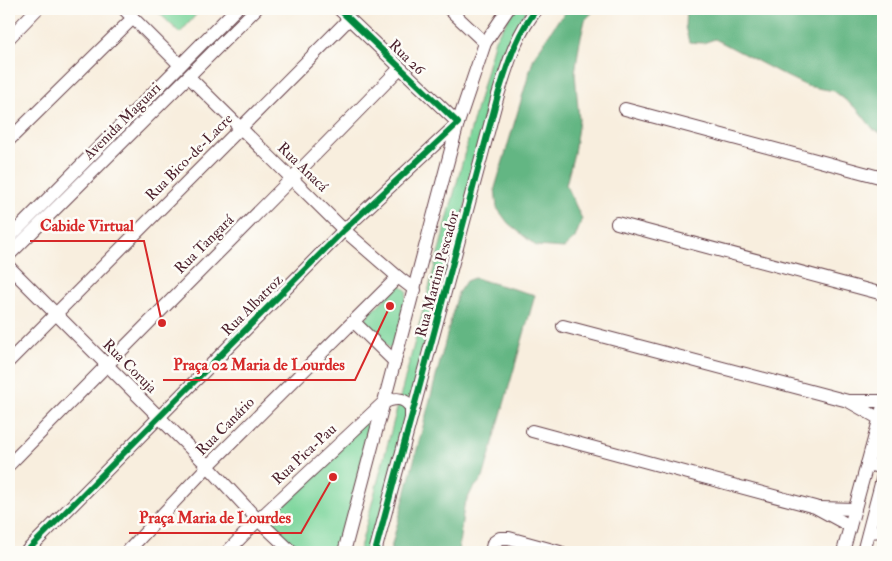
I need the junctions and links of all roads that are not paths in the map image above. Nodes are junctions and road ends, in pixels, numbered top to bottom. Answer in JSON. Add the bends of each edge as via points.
{"nodes":[{"id":1,"x":38,"y":9,"type":"edge"},
{"id":2,"x":236,"y":9,"type":"edge"},
{"id":3,"x":256,"y":9,"type":"edge"},
{"id":4,"x":339,"y":9,"type":"edge"},
{"id":5,"x":449,"y":9,"type":"edge"},
{"id":6,"x":508,"y":9,"type":"edge"},
{"id":7,"x":537,"y":9,"type":"edge"},
{"id":8,"x":129,"y":13,"type":"edge"},
{"id":9,"x":349,"y":19,"type":"junction"},
{"id":10,"x":9,"y":38,"type":"edge"},
{"id":11,"x":485,"y":42,"type":"junction"},
{"id":12,"x":180,"y":65,"type":"junction"},
{"id":13,"x":400,"y":68,"type":"junction"},
{"id":14,"x":189,"y":77,"type":"junction"},
{"id":15,"x":625,"y":109,"type":"dead end"},
{"id":16,"x":458,"y":123,"type":"junction"},
{"id":17,"x":240,"y":129,"type":"junction"},
{"id":18,"x":9,"y":140,"type":"edge"},
{"id":19,"x":883,"y":178,"type":"edge"},
{"id":20,"x":292,"y":180,"type":"junction"},
{"id":21,"x":617,"y":223,"type":"dead end"},
{"id":22,"x":344,"y":230,"type":"junction"},
{"id":23,"x":9,"y":238,"type":"edge"},
{"id":24,"x":9,"y":255,"type":"edge"},
{"id":25,"x":9,"y":267,"type":"edge"},
{"id":26,"x":398,"y":277,"type":"junction"},
{"id":27,"x":415,"y":290,"type":"junction"},
{"id":28,"x":882,"y":295,"type":"edge"},
{"id":29,"x":55,"y":313,"type":"junction"},
{"id":30,"x":354,"y":322,"type":"junction"},
{"id":31,"x":563,"y":326,"type":"dead end"},
{"id":32,"x":9,"y":361,"type":"edge"},
{"id":33,"x":396,"y":362,"type":"junction"},
{"id":34,"x":106,"y":365,"type":"junction"},
{"id":35,"x":883,"y":401,"type":"edge"},
{"id":36,"x":848,"y":402,"type":"junction"},
{"id":37,"x":383,"y":403,"type":"junction"},
{"id":38,"x":883,"y":406,"type":"edge"},
{"id":39,"x":159,"y":418,"type":"junction"},
{"id":40,"x":411,"y":419,"type":"junction"},
{"id":41,"x":880,"y":419,"type":"junction"},
{"id":42,"x":532,"y":431,"type":"dead end"},
{"id":43,"x":867,"y":464,"type":"junction"},
{"id":44,"x":9,"y":465,"type":"edge"},
{"id":45,"x":208,"y":466,"type":"junction"},
{"id":46,"x":883,"y":468,"type":"edge"},
{"id":47,"x":883,"y":476,"type":"edge"},
{"id":48,"x":815,"y":507,"type":"junction"},
{"id":49,"x":855,"y":509,"type":"junction"},
{"id":50,"x":878,"y":518,"type":"edge"},
{"id":51,"x":258,"y":520,"type":"junction"},
{"id":52,"x":850,"y":526,"type":"junction"},
{"id":53,"x":883,"y":531,"type":"edge"},
{"id":54,"x":869,"y":532,"type":"junction"},
{"id":55,"x":26,"y":552,"type":"edge"},
{"id":56,"x":127,"y":552,"type":"edge"},
{"id":57,"x":227,"y":552,"type":"edge"},
{"id":58,"x":292,"y":552,"type":"edge"},
{"id":59,"x":344,"y":552,"type":"edge"},
{"id":60,"x":375,"y":552,"type":"edge"},
{"id":61,"x":491,"y":552,"type":"edge"},
{"id":62,"x":560,"y":552,"type":"edge"},
{"id":63,"x":842,"y":552,"type":"edge"},
{"id":64,"x":863,"y":552,"type":"edge"}],
"edges":[{"from":1,"to":10,"type":"street"},
{"from":2,"to":12,"type":"street","name":"Avenida Maguari"},
{"from":3,"to":14,"type":"street","name":"Avenida Maguari"},
{"from":4,"to":9,"type":"street","name":"Rua 26"},
{"from":5,"to":11,"type":"street"},
{"from":6,"to":11,"type":"street","name":"Rua Martim Pescador"},
{"from":7,"to":40,"type":"street","name":"Rua Martim Pescador","via":[[524,25],[513,48],[498,95]]},
{"from":8,"to":12,"type":"street"},
{"from":8,"to":18,"type":"street"},
{"from":9,"to":13,"type":"street","name":"Rua 26"},
{"from":9,"to":17,"type":"street","name":"Rua Bico-de-Lacre"},
{"from":11,"to":16,"type":"street","name":"Rua Martim Pescador"},
{"from":12,"to":23,"type":"street","name":"Avenida Maguari"},
{"from":13,"to":16,"type":"street","name":"Rua 26"},
{"from":13,"to":20,"type":"street","name":"Rua Tangará"},
{"from":14,"to":17,"type":"street","name":"Rua Anacá"},
{"from":14,"to":24,"type":"street","name":"Avenida Maguari"},
{"from":15,"to":19,"type":"street"},
{"from":16,"to":22,"type":"street","name":"Rua Albatroz"},
{"from":16,"to":27,"type":"street","name":"Rua Martim Pescador"},
{"from":17,"to":20,"type":"street","name":"Rua Anacá"},
{"from":17,"to":29,"type":"street","name":"Rua Bico-de-Lacre"},
{"from":20,"to":22,"type":"street","name":"Rua Anacá"},
{"from":20,"to":34,"type":"street","name":"Rua Tangará"},
{"from":21,"to":28,"type":"street"},
{"from":22,"to":26,"type":"street","name":"Rua Anacá"},
{"from":22,"to":39,"type":"street","name":"Rua Albatroz"},
{"from":25,"to":29,"type":"street","name":"Rua Coruja"},
{"from":26,"to":27,"type":"street"},
{"from":26,"to":30,"type":"street","name":"Rua Canário"},
{"from":27,"to":33,"type":"street","name":"Rua Martim Pescador"},
{"from":29,"to":32,"type":"street","name":"Rua Bico-de-Lacre"},
{"from":29,"to":34,"type":"street","name":"Rua Coruja"},
{"from":30,"to":33,"type":"street"},
{"from":30,"to":45,"type":"street","name":"Rua Canário"},
{"from":31,"to":36,"type":"street"},
{"from":33,"to":37,"type":"street","name":"Rua Martim Pescador"},
{"from":34,"to":39,"type":"street","name":"Rua Coruja"},
{"from":34,"to":44,"type":"street","name":"Rua Tangará"},
{"from":35,"to":36,"type":"street"},
{"from":36,"to":41,"type":"street"},
{"from":37,"to":40,"type":"street","via":[[396,398],[404,401],[411,408]]},
{"from":37,"to":51,"type":"street","name":"Rua Pica-Pau"},
{"from":37,"to":59,"type":"street","name":"Rua Martim Pescador"},
{"from":38,"to":41,"type":"street"},
{"from":39,"to":45,"type":"street","name":"Rua Coruja"},
{"from":39,"to":55,"type":"street","name":"Rua Albatroz"},
{"from":40,"to":60,"type":"street","name":"Rua Martim Pescador"},
{"from":41,"to":43,"type":"street"},
{"from":42,"to":48,"type":"street"},
{"from":43,"to":46,"type":"street"},
{"from":43,"to":49,"type":"street"},
{"from":45,"to":51,"type":"street","name":"Rua Coruja"},
{"from":45,"to":56,"type":"street","name":"Rua Canário"},
{"from":47,"to":50,"type":"street"},
{"from":48,"to":49,"type":"street"},
{"from":48,"to":52,"type":"street"},
{"from":49,"to":52,"type":"street"},
{"from":50,"to":54,"type":"street"},
{"from":51,"to":57,"type":"street","name":"Rua Pica-Pau"},
{"from":51,"to":58,"type":"street","name":"Rua Coruja"},
{"from":52,"to":63,"type":"street"},
{"from":53,"to":54,"type":"street"},
{"from":54,"to":64,"type":"street"},
{"from":61,"to":62,"type":"street","via":[[493,543],[500,538],[509,538]]}]}
